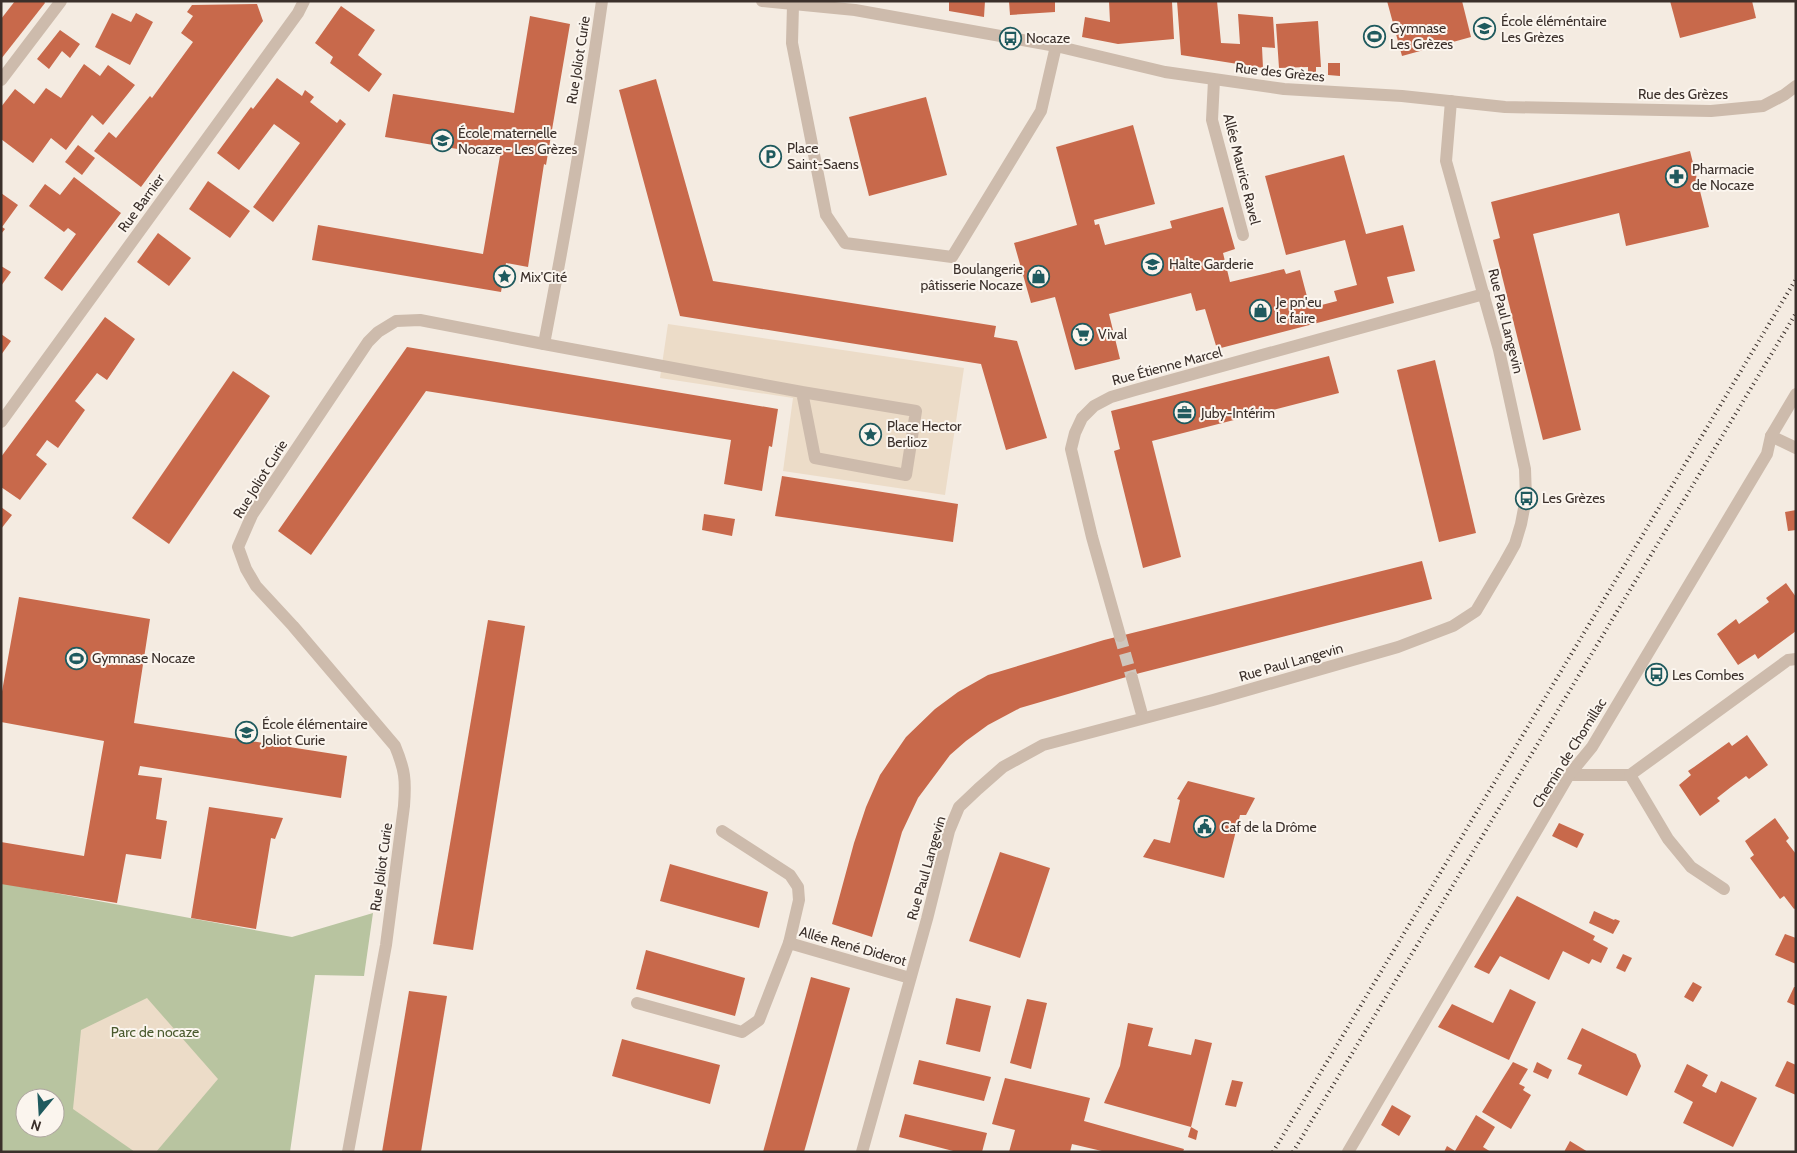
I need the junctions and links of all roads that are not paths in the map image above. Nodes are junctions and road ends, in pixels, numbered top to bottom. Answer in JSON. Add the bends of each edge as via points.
{"nodes":[{"id":1,"x":61,"y":1,"type":"edge"},
{"id":2,"x":304,"y":1,"type":"edge"},
{"id":3,"x":602,"y":1,"type":"edge"},
{"id":4,"x":762,"y":1,"type":"edge"},
{"id":5,"x":793,"y":5,"type":"junction"},
{"id":6,"x":1056,"y":46,"type":"junction"},
{"id":7,"x":1,"y":80,"type":"edge"},
{"id":8,"x":1214,"y":80,"type":"junction"},
{"id":9,"x":1796,"y":86,"type":"edge"},
{"id":10,"x":1451,"y":101,"type":"junction"},
{"id":11,"x":1243,"y":235,"type":"dead end"},
{"id":12,"x":1484,"y":294,"type":"junction"},
{"id":13,"x":544,"y":344,"type":"junction"},
{"id":14,"x":802,"y":392,"type":"junction"},
{"id":15,"x":1796,"y":394,"type":"edge"},
{"id":16,"x":1,"y":422,"type":"edge"},
{"id":17,"x":1771,"y":436,"type":"junction"},
{"id":18,"x":1796,"y":448,"type":"edge"},
{"id":19,"x":1120,"y":636,"type":"tunnel mouth"},
{"id":20,"x":1796,"y":659,"type":"edge"},
{"id":21,"x":1132,"y":678,"type":"tunnel mouth"},
{"id":22,"x":1143,"y":718,"type":"junction"},
{"id":23,"x":1569,"y":775,"type":"junction"},
{"id":24,"x":1630,"y":775,"type":"junction"},
{"id":25,"x":722,"y":831,"type":"dead end"},
{"id":26,"x":1724,"y":889,"type":"dead end"},
{"id":27,"x":789,"y":943,"type":"junction"},
{"id":28,"x":910,"y":978,"type":"junction"},
{"id":29,"x":638,"y":1003,"type":"dead end"},
{"id":30,"x":348,"y":1152,"type":"edge"},
{"id":31,"x":862,"y":1152,"type":"edge"},
{"id":32,"x":1348,"y":1152,"type":"edge"}],
"edges":[{"from":1,"to":7,"type":"street"},
{"from":2,"to":16,"type":"street","name":"Rue Barnier","via":[[298,14]]},
{"from":3,"to":13,"type":"street","name":"Rue Joliot Curie"},
{"from":4,"to":5,"type":"street","name":"Rue des Grèzes"},
{"from":5,"to":6,"type":"street","name":"Rue des Grèzes","via":[[855,10]]},
{"from":5,"to":6,"type":"street","via":[[792,43],[826,215],[845,243],[952,257],[1041,111]]},
{"from":6,"to":8,"type":"street","name":"Rue des Grèzes"},
{"from":8,"to":10,"type":"street","name":"Rue des Grèzes","via":[[1284,89]]},
{"from":8,"to":11,"type":"street","name":"Allée Maurice Ravel","via":[[1212,120]]},
{"from":9,"to":10,"type":"street","name":"Rue des Grèzes","via":[[1763,106],[1711,112],[1505,107]]},
{"from":10,"to":12,"type":"street","name":"Rue Paul Langevin","via":[[1446,161]]},
{"from":12,"to":19,"type":"street","name":"Rue Étienne Marcel","via":[[1127,392],[1094,406],[1082,418],[1071,449]]},
{"from":12,"to":22,"type":"street","name":"Rue Paul Langevin","via":[[1525,469],[1526,498],[1515,544],[1476,611],[1453,626],[1398,647]]},
{"from":13,"to":14,"type":"street"},
{"from":13,"to":30,"type":"street","name":"Rue Joliot Curie","via":[[420,320],[396,321],[378,332],[368,342],[252,515],[238,547],[256,586],[395,746],[404,767],[404,806],[386,945]]},
{"from":14,"to":14,"type":"street","via":[[815,458],[906,475],[916,411]]},
{"from":15,"to":17,"type":"street","name":"Chemin de Chomillac"},
{"from":17,"to":18,"type":"street"},
{"from":17,"to":23,"type":"street","name":"Chemin de Chomillac","via":[[1767,454],[1592,747]]},
{"from":20,"to":24,"type":"street","via":[[1788,660]]},
{"from":21,"to":22,"type":"street"},
{"from":22,"to":28,"type":"street","name":"Rue Paul Langevin","via":[[1043,745],[1003,767],[959,807]]},
{"from":23,"to":24,"type":"street"},
{"from":23,"to":32,"type":"street","name":"Chemin de Chomillac"},
{"from":24,"to":26,"type":"street","via":[[1668,839],[1691,867]]},
{"from":25,"to":27,"type":"street","name":"Allée René Diderot","via":[[790,875],[798,887],[799,900]]},
{"from":27,"to":28,"type":"street","name":"Allée René Diderot"},
{"from":27,"to":29,"type":"street","name":"Allée René Diderot","via":[[759,1020],[742,1032]]},
{"from":28,"to":31,"type":"street","name":"Rue Paul Langevin"}]}
